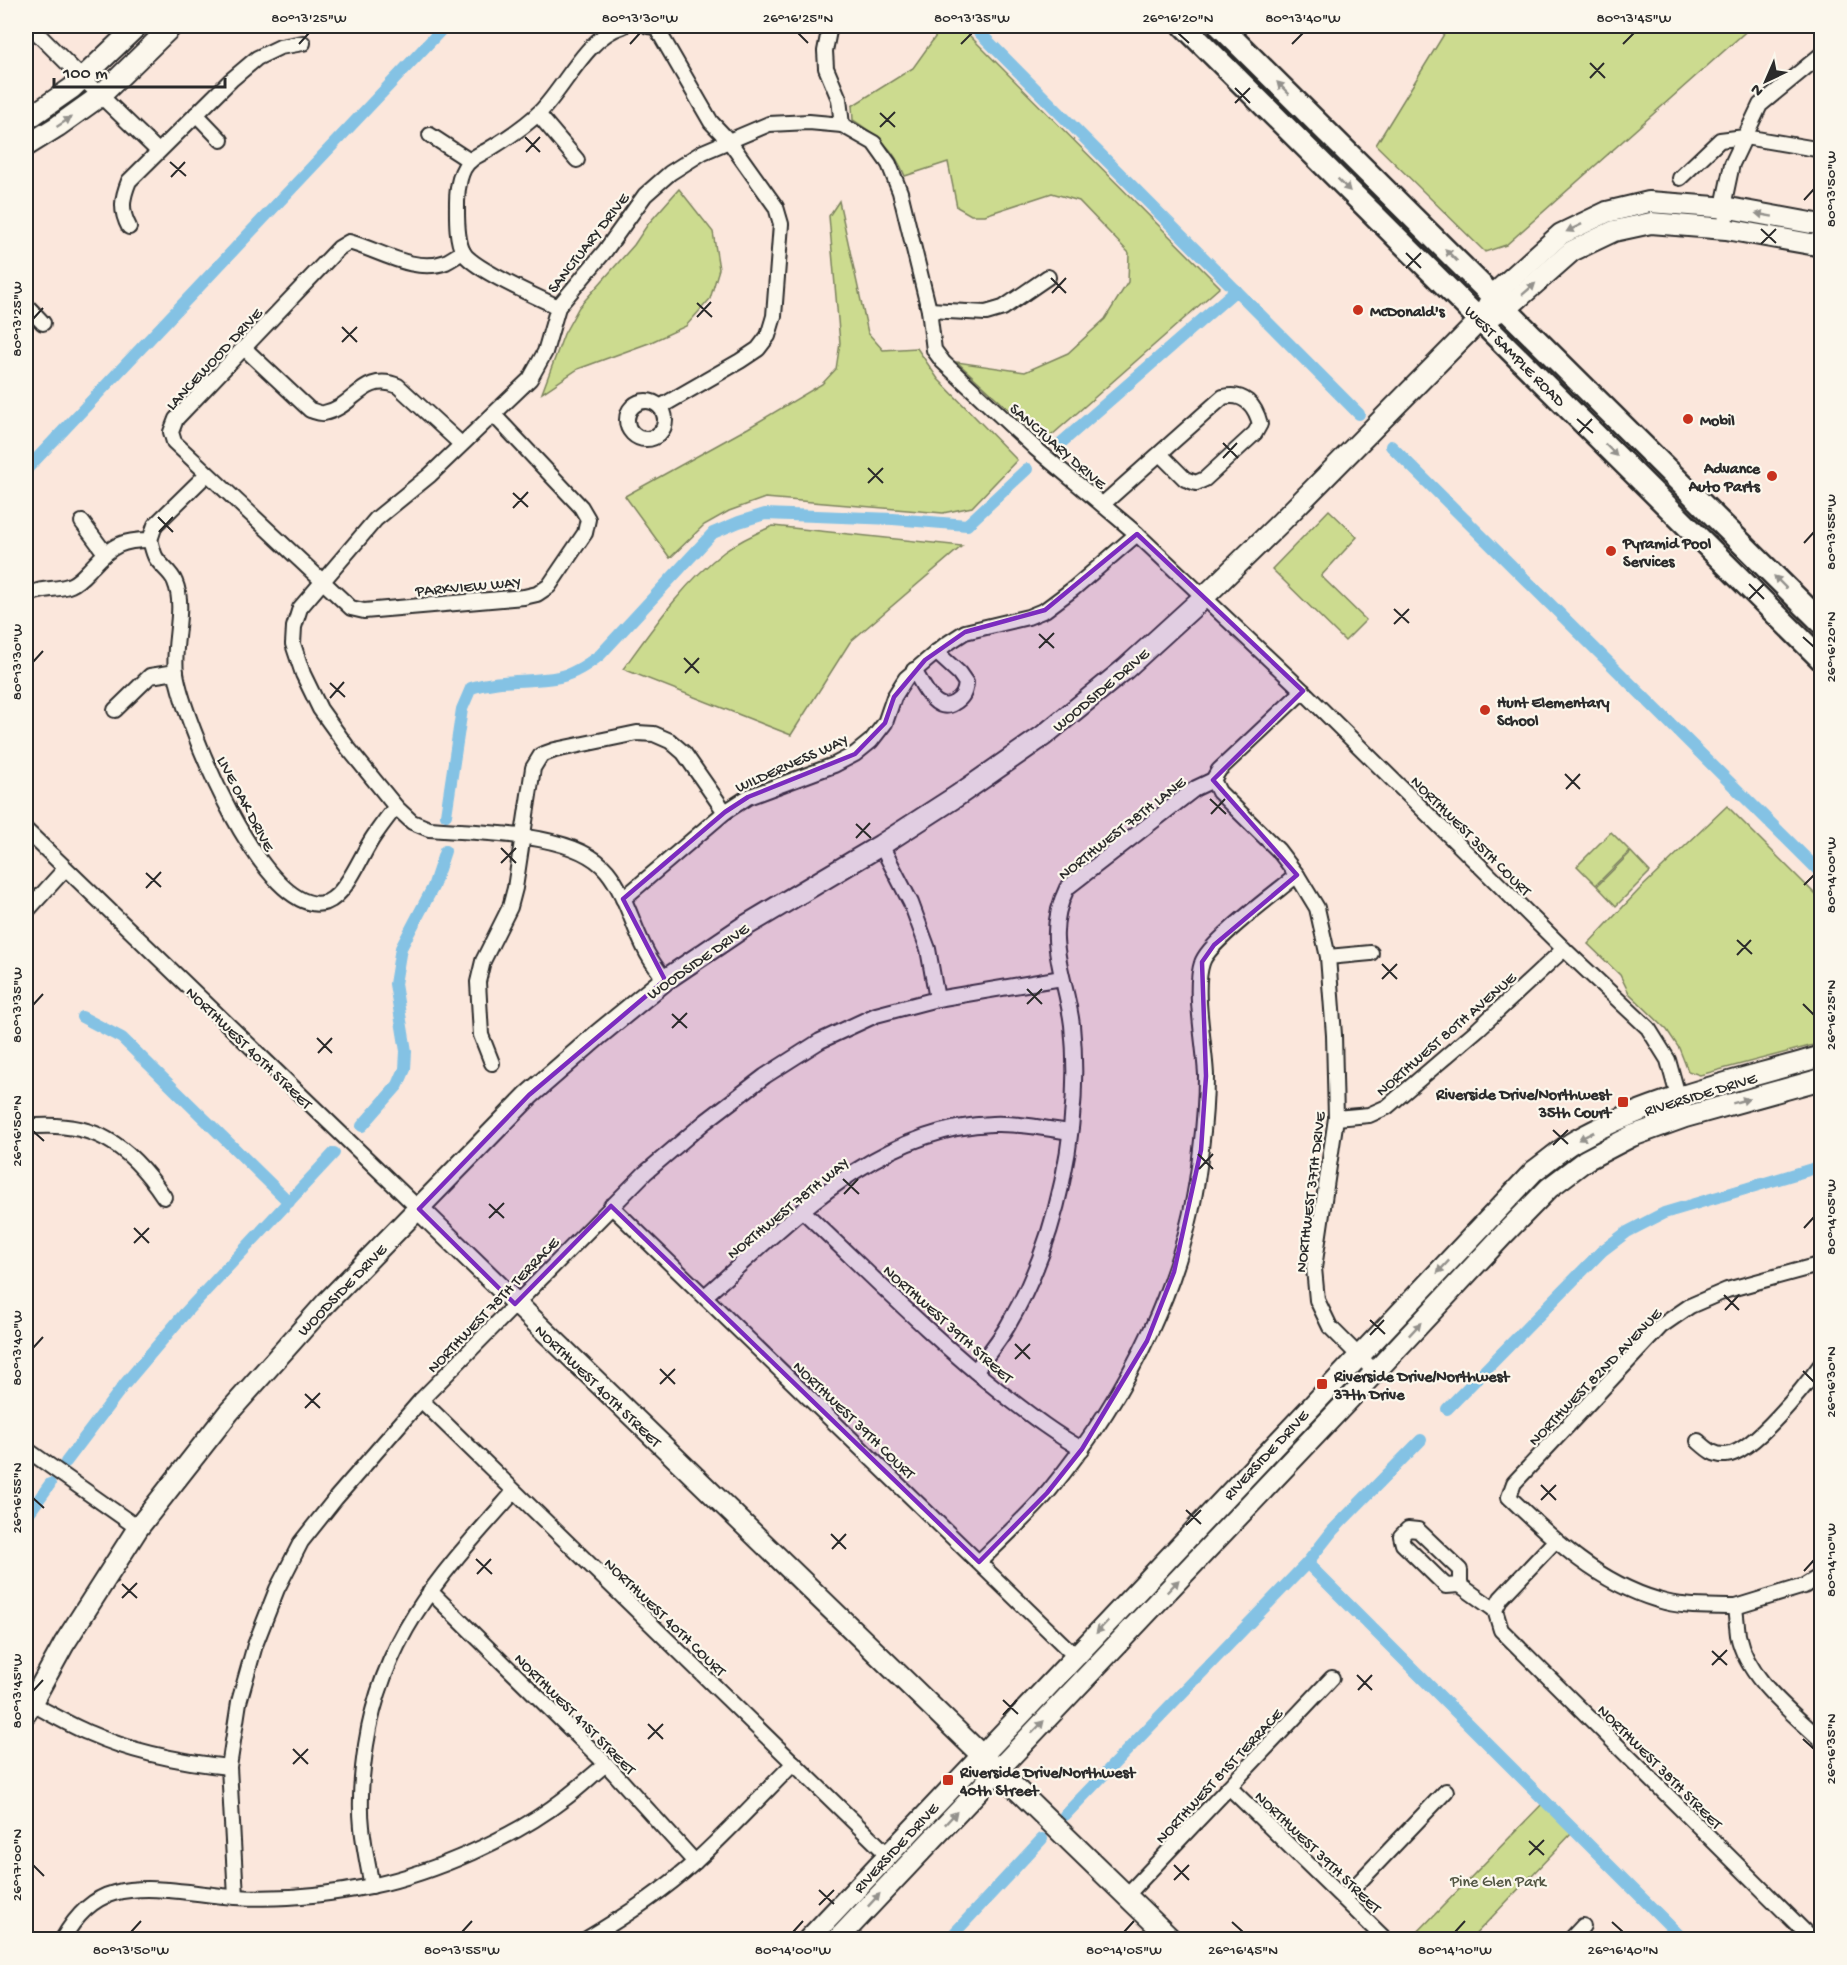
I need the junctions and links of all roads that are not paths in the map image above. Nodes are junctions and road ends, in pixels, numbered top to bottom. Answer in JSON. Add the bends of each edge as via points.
{"nodes":[{"id":1,"x":30,"y":26,"type":"edge"},
{"id":2,"x":137,"y":26,"type":"edge"},
{"id":3,"x":172,"y":26,"type":"edge"},
{"id":4,"x":623,"y":26,"type":"edge"},
{"id":5,"x":654,"y":26,"type":"edge"},
{"id":6,"x":830,"y":26,"type":"edge"},
{"id":7,"x":1184,"y":26,"type":"edge"},
{"id":8,"x":1221,"y":26,"type":"edge"},
{"id":9,"x":303,"y":43,"type":"dead end"},
{"id":10,"x":1821,"y":54,"type":"edge"},
{"id":11,"x":83,"y":79,"type":"junction"},
{"id":12,"x":100,"y":96,"type":"junction"},
{"id":13,"x":196,"y":114,"type":"junction"},
{"id":14,"x":538,"y":114,"type":"junction"},
{"id":15,"x":1274,"y":115,"type":"junction"},
{"id":16,"x":26,"y":120,"type":"edge"},
{"id":17,"x":842,"y":125,"type":"junction"},
{"id":18,"x":430,"y":135,"type":"dead end"},
{"id":19,"x":1745,"y":137,"type":"junction"},
{"id":20,"x":221,"y":140,"type":"dead end"},
{"id":21,"x":729,"y":141,"type":"junction"},
{"id":22,"x":26,"y":146,"type":"edge"},
{"id":23,"x":1821,"y":150,"type":"edge"},
{"id":24,"x":158,"y":151,"type":"junction"},
{"id":25,"x":1349,"y":154,"type":"junction"},
{"id":26,"x":577,"y":160,"type":"dead end"},
{"id":27,"x":470,"y":161,"type":"junction"},
{"id":28,"x":1680,"y":178,"type":"dead end"},
{"id":29,"x":1726,"y":208,"type":"junction"},
{"id":30,"x":1821,"y":225,"type":"edge"},
{"id":31,"x":129,"y":227,"type":"dead end"},
{"id":32,"x":1726,"y":229,"type":"junction"},
{"id":33,"x":1821,"y":246,"type":"edge"},
{"id":34,"x":463,"y":252,"type":"junction"},
{"id":35,"x":1048,"y":277,"type":"dead end"},
{"id":36,"x":1500,"y":302,"type":"junction"},
{"id":37,"x":26,"y":305,"type":"edge"},
{"id":38,"x":558,"y":307,"type":"junction"},
{"id":39,"x":929,"y":310,"type":"junction"},
{"id":40,"x":1480,"y":320,"type":"junction"},
{"id":41,"x":43,"y":323,"type":"dead end"},
{"id":42,"x":244,"y":348,"type":"junction"},
{"id":43,"x":660,"y":407,"type":"dead end"},
{"id":44,"x":494,"y":416,"type":"junction"},
{"id":45,"x":461,"y":444,"type":"junction"},
{"id":46,"x":1160,"y":453,"type":"junction"},
{"id":47,"x":207,"y":474,"type":"junction"},
{"id":48,"x":1103,"y":504,"type":"junction"},
{"id":49,"x":82,"y":522,"type":"dead end"},
{"id":50,"x":1137,"y":534,"type":"junction"},
{"id":51,"x":150,"y":540,"type":"junction"},
{"id":52,"x":105,"y":554,"type":"junction"},
{"id":53,"x":322,"y":582,"type":"junction"},
{"id":54,"x":1752,"y":591,"type":"junction"},
{"id":55,"x":26,"y":596,"type":"edge"},
{"id":56,"x":1204,"y":597,"type":"junction"},
{"id":57,"x":1821,"y":623,"type":"edge"},
{"id":58,"x":1821,"y":643,"type":"edge"},
{"id":59,"x":936,"y":652,"type":"junction"},
{"id":60,"x":1821,"y":660,"type":"edge"},
{"id":61,"x":914,"y":670,"type":"junction"},
{"id":62,"x":176,"y":672,"type":"junction"},
{"id":63,"x":1303,"y":691,"type":"junction"},
{"id":64,"x":116,"y":710,"type":"dead end"},
{"id":65,"x":1213,"y":780,"type":"junction"},
{"id":66,"x":396,"y":807,"type":"junction"},
{"id":67,"x":725,"y":812,"type":"junction"},
{"id":68,"x":26,"y":830,"type":"edge"},
{"id":69,"x":524,"y":837,"type":"junction"},
{"id":70,"x":881,"y":845,"type":"junction"},
{"id":71,"x":65,"y":869,"type":"junction"},
{"id":72,"x":1298,"y":875,"type":"junction"},
{"id":73,"x":623,"y":899,"type":"junction"},
{"id":74,"x":26,"y":912,"type":"edge"},
{"id":75,"x":1564,"y":949,"type":"junction"},
{"id":76,"x":1371,"y":953,"type":"dead end"},
{"id":77,"x":1328,"y":957,"type":"junction"},
{"id":78,"x":1062,"y":978,"type":"junction"},
{"id":79,"x":664,"y":980,"type":"junction"},
{"id":80,"x":938,"y":999,"type":"junction"},
{"id":81,"x":1821,"y":1056,"type":"edge"},
{"id":82,"x":492,"y":1063,"type":"dead end"},
{"id":83,"x":1821,"y":1079,"type":"edge"},
{"id":84,"x":1678,"y":1097,"type":"junction"},
{"id":85,"x":1685,"y":1117,"type":"junction"},
{"id":86,"x":1336,"y":1118,"type":"junction"},
{"id":87,"x":26,"y":1127,"type":"edge"},
{"id":88,"x":1069,"y":1131,"type":"junction"},
{"id":89,"x":164,"y":1197,"type":"dead end"},
{"id":90,"x":611,"y":1206,"type":"junction"},
{"id":91,"x":419,"y":1209,"type":"junction"},
{"id":92,"x":803,"y":1211,"type":"junction"},
{"id":93,"x":1821,"y":1264,"type":"edge"},
{"id":94,"x":705,"y":1296,"type":"junction"},
{"id":95,"x":515,"y":1304,"type":"junction"},
{"id":96,"x":1358,"y":1356,"type":"junction"},
{"id":97,"x":1821,"y":1363,"type":"edge"},
{"id":98,"x":975,"y":1371,"type":"junction"},
{"id":99,"x":1375,"y":1372,"type":"junction"},
{"id":100,"x":421,"y":1401,"type":"junction"},
{"id":101,"x":1698,"y":1441,"type":"dead end"},
{"id":102,"x":26,"y":1449,"type":"edge"},
{"id":103,"x":1082,"y":1449,"type":"junction"},
{"id":104,"x":514,"y":1492,"type":"junction"},
{"id":105,"x":138,"y":1528,"type":"junction"},
{"id":106,"x":1555,"y":1541,"type":"junction"},
{"id":107,"x":979,"y":1562,"type":"junction"},
{"id":108,"x":1821,"y":1575,"type":"edge"},
{"id":109,"x":1460,"y":1585,"type":"junction"},
{"id":110,"x":430,"y":1591,"type":"junction"},
{"id":111,"x":1735,"y":1607,"type":"junction"},
{"id":112,"x":1495,"y":1610,"type":"junction"},
{"id":113,"x":1075,"y":1656,"type":"junction"},
{"id":114,"x":1332,"y":1678,"type":"dead end"},
{"id":115,"x":28,"y":1708,"type":"edge"},
{"id":116,"x":1821,"y":1741,"type":"edge"},
{"id":117,"x":983,"y":1755,"type":"junction"},
{"id":118,"x":794,"y":1763,"type":"junction"},
{"id":119,"x":606,"y":1764,"type":"junction"},
{"id":120,"x":230,"y":1767,"type":"junction"},
{"id":121,"x":997,"y":1769,"type":"junction"},
{"id":122,"x":1229,"y":1787,"type":"junction"},
{"id":123,"x":1446,"y":1791,"type":"dead end"},
{"id":124,"x":888,"y":1855,"type":"junction"},
{"id":125,"x":694,"y":1862,"type":"junction"},
{"id":126,"x":372,"y":1886,"type":"junction"},
{"id":127,"x":1127,"y":1895,"type":"junction"},
{"id":128,"x":236,"y":1898,"type":"junction"},
{"id":129,"x":1344,"y":1898,"type":"junction"},
{"id":130,"x":1583,"y":1926,"type":"dead end"},
{"id":131,"x":62,"y":1940,"type":"edge"},
{"id":132,"x":585,"y":1940,"type":"edge"},
{"id":133,"x":808,"y":1940,"type":"edge"},
{"id":134,"x":837,"y":1940,"type":"edge"},
{"id":135,"x":1172,"y":1940,"type":"edge"},
{"id":136,"x":1386,"y":1940,"type":"edge"},
{"id":137,"x":1570,"y":1940,"type":"edge"},
{"id":138,"x":1813,"y":1940,"type":"edge"}],
"edges":[{"from":1,"to":11,"type":"street"},
{"from":2,"to":11,"type":"street"},
{"from":3,"to":12,"type":"street"},
{"from":4,"to":14,"type":"street","via":[[595,42]]},
{"from":5,"to":21,"type":"street","via":[[711,122]]},
{"from":6,"to":17,"type":"street","via":[[826,68],[839,99]]},
{"from":7,"to":15,"type":"main road","name":"WEST SAMPLE ROAD"},
{"from":25,"to":8,"type":"main road","name":"WEST SAMPLE ROAD","one_way":true},
{"from":9,"to":13,"type":"street","via":[[280,47],[257,58]]},
{"from":10,"to":19,"type":"street","via":[[1760,105]]},
{"from":11,"to":12,"type":"street"},
{"from":11,"to":16,"type":"street"},
{"from":22,"to":12,"type":"street","one_way":true},
{"from":12,"to":24,"type":"street"},
{"from":13,"to":20,"type":"street"},
{"from":13,"to":24,"type":"street"},
{"from":14,"to":26,"type":"street"},
{"from":14,"to":27,"type":"street"},
{"from":15,"to":25,"type":"main road","via":[[1298,119],[1333,153]]},
{"from":15,"to":40,"type":"main road","name":"WEST SAMPLE ROAD","one_way":true},
{"from":17,"to":21,"type":"street","name":"SANCTUARY DRIVE","via":[[769,124]]},
{"from":17,"to":39,"type":"street","name":"SANCTUARY DRIVE","via":[[874,143],[889,164],[900,192]]},
{"from":18,"to":27,"type":"street"},
{"from":19,"to":23,"type":"street"},
{"from":19,"to":28,"type":"street","via":[[1720,140]]},
{"from":19,"to":29,"type":"street","via":[[1732,164]]},
{"from":21,"to":38,"type":"street","name":"SANCTUARY DRIVE","via":[[670,173],[645,195]]},
{"from":21,"to":43,"type":"street","via":[[776,207],[781,224],[774,316],[768,336],[758,349]]},
{"from":24,"to":31,"type":"street","via":[[129,181],[122,198],[123,215]]},
{"from":36,"to":25,"type":"main road","name":"WEST SAMPLE ROAD","one_way":true},
{"from":27,"to":34,"type":"street","via":[[462,172],[457,197]]},
{"from":30,"to":29,"type":"street","one_way":true},
{"from":29,"to":32,"type":"street"},
{"from":29,"to":36,"type":"street","one_way":true,"via":[[1649,202],[1607,212],[1561,234]]},
{"from":32,"to":33,"type":"street"},
{"from":36,"to":32,"type":"street","one_way":true,"via":[[1572,251],[1614,231],[1651,223]]},
{"from":34,"to":38,"type":"street","via":[[477,266]]},
{"from":34,"to":42,"type":"street","name":"LANCEWOOD DRIVE","via":[[444,262],[426,265],[349,242]]},
{"from":35,"to":39,"type":"street","via":[[1003,308],[986,313]]},
{"from":36,"to":40,"type":"street","name":"WOODSIDE DRIVE"},
{"from":57,"to":36,"type":"main road","name":"WEST SAMPLE ROAD","one_way":true},
{"from":37,"to":41,"type":"street"},
{"from":38,"to":44,"type":"street","name":"SANCTUARY DRIVE","via":[[545,352],[530,379]]},
{"from":39,"to":48,"type":"street","name":"SANCTUARY DRIVE","via":[[934,350],[943,362],[1035,448]]},
{"from":40,"to":54,"type":"main road","name":"WEST SAMPLE ROAD","one_way":true},
{"from":40,"to":56,"type":"street","name":"WOODSIDE DRIVE"},
{"from":42,"to":45,"type":"street","via":[[310,410],[323,413],[374,383],[387,381],[398,386]]},
{"from":42,"to":47,"type":"street","name":"LANCEWOOD DRIVE","via":[[176,419],[171,432],[174,442]]},
{"from":44,"to":45,"type":"street","name":"SANCTUARY DRIVE"},
{"from":44,"to":53,"type":"street","name":"PARKVIEW WAY","via":[[588,519],[585,533],[549,586],[524,597],[364,611],[351,608]]},
{"from":45,"to":53,"type":"street","name":"SANCTUARY DRIVE","via":[[376,519]]},
{"from":46,"to":46,"type":"street","via":[[1223,398],[1244,398],[1257,412],[1260,424],[1255,433],[1205,480],[1196,483],[1185,479]]},
{"from":46,"to":48,"type":"street"},
{"from":47,"to":51,"type":"street","via":[[154,525]]},
{"from":47,"to":53,"type":"street","name":"LANCEWOOD DRIVE"},
{"from":48,"to":50,"type":"street","name":"SANCTUARY DRIVE"},
{"from":49,"to":52,"type":"street"},
{"from":50,"to":56,"type":"street","name":"SANCTUARY DRIVE"},
{"from":50,"to":59,"type":"street","name":"WILDERNESS WAY","via":[[1045,610],[965,632]]},
{"from":51,"to":52,"type":"street","via":[[117,544]]},
{"from":51,"to":62,"type":"street","name":"LIVE OAK DRIVE","via":[[154,556],[175,581],[179,600]]},
{"from":52,"to":55,"type":"street","via":[[70,585]]},
{"from":53,"to":66,"type":"street","name":"SANCTUARY DRIVE","via":[[300,608],[293,644],[320,709]]},
{"from":54,"to":58,"type":"main road","via":[[1774,598]]},
{"from":54,"to":60,"type":"main road","name":"WEST SAMPLE ROAD"},
{"from":56,"to":63,"type":"street","name":"NORTHWEST 35TH COURT"},
{"from":56,"to":70,"type":"street","name":"WOODSIDE DRIVE","via":[[1043,736]]},
{"from":59,"to":61,"type":"street","name":"WILDERNESS WAY"},
{"from":59,"to":61,"type":"street","via":[[966,683],[959,700],[950,706],[940,705]]},
{"from":61,"to":67,"type":"street","name":"WILDERNESS WAY","via":[[894,697],[885,723],[855,754],[748,797]]},
{"from":62,"to":64,"type":"street","via":[[150,676]]},
{"from":62,"to":66,"type":"street","name":"LIVE OAK DRIVE","via":[[200,750],[228,807],[259,861],[296,898],[311,903],[327,902],[339,893]]},
{"from":63,"to":65,"type":"street","name":"NORTHWEST 78TH LANE"},
{"from":63,"to":75,"type":"street","name":"NORTHWEST 35TH COURT"},
{"from":65,"to":72,"type":"street","name":"NORTHWEST 37TH DRIVE","via":[[1219,792]]},
{"from":65,"to":78,"type":"street","name":"NORTHWEST 78TH LANE","via":[[1196,788],[1067,888],[1058,906],[1055,928]]},
{"from":66,"to":69,"type":"street","name":"SANCTUARY DRIVE","via":[[412,822],[429,830]]},
{"from":67,"to":69,"type":"street","via":[[684,753],[654,734],[637,733],[541,755],[532,768]]},
{"from":67,"to":73,"type":"street","name":"WILDERNESS WAY"},
{"from":68,"to":71,"type":"street","name":"NORTHWEST 40TH STREET"},
{"from":69,"to":73,"type":"street","name":"SANCTUARY DRIVE","via":[[544,839],[591,856],[607,871]]},
{"from":69,"to":82,"type":"street","via":[[510,907],[483,961],[478,982],[481,1035]]},
{"from":70,"to":79,"type":"street","name":"WOODSIDE DRIVE","via":[[745,926]]},
{"from":70,"to":80,"type":"street","via":[[911,903],[928,949]]},
{"from":71,"to":74,"type":"street"},
{"from":71,"to":91,"type":"street","name":"NORTHWEST 40TH STREET"},
{"from":72,"to":77,"type":"street","name":"NORTHWEST 37TH DRIVE","via":[[1317,908]]},
{"from":72,"to":103,"type":"street","via":[[1214,945],[1202,962],[1199,981],[1206,1076],[1201,1150],[1192,1204],[1174,1272],[1147,1341],[1119,1394]]},
{"from":73,"to":79,"type":"street","name":"SANCTUARY DRIVE","via":[[645,950]]},
{"from":75,"to":84,"type":"street","name":"NORTHWEST 35TH COURT","via":[[1648,1028],[1668,1060]]},
{"from":75,"to":86,"type":"street","name":"NORTHWEST 80TH AVENUE","via":[[1387,1107],[1369,1115]]},
{"from":76,"to":77,"type":"street"},
{"from":77,"to":86,"type":"street","name":"NORTHWEST 37TH DRIVE"},
{"from":78,"to":80,"type":"street","name":"NORTHWEST 78TH TERRACE"},
{"from":78,"to":88,"type":"street","name":"NORTHWEST 78TH LANE","via":[[1072,1023],[1075,1081]]},
{"from":79,"to":91,"type":"street","name":"WOODSIDE DRIVE","via":[[534,1091]]},
{"from":80,"to":90,"type":"street","name":"NORTHWEST 78TH TERRACE","via":[[876,1015],[820,1041],[774,1070],[706,1121]]},
{"from":81,"to":84,"type":"street","name":"RIVERSIDE DRIVE"},
{"from":85,"to":83,"type":"street","name":"RIVERSIDE DRIVE","one_way":true},
{"from":84,"to":85,"type":"street","name":"NORTHWEST 35TH COURT"},
{"from":84,"to":96,"type":"street","name":"RIVERSIDE DRIVE","one_way":true,"via":[[1623,1117],[1574,1142],[1534,1171]]},
{"from":99,"to":85,"type":"street","name":"RIVERSIDE DRIVE","one_way":true,"via":[[1549,1188],[1600,1152]]},
{"from":86,"to":96,"type":"street","name":"NORTHWEST 37TH DRIVE","via":[[1314,1268],[1317,1300],[1330,1327]]},
{"from":87,"to":89,"type":"street","via":[[68,1127],[105,1138],[137,1161]]},
{"from":88,"to":92,"type":"street","name":"NORTHWEST 78TH WAY","via":[[992,1124],[926,1136],[887,1152]]},
{"from":88,"to":98,"type":"street","name":"NORTHWEST 78TH LANE","via":[[1065,1174],[1048,1234],[1007,1327]]},
{"from":90,"to":94,"type":"street","name":"NORTHWEST 39TH COURT"},
{"from":90,"to":95,"type":"street","name":"NORTHWEST 78TH TERRACE"},
{"from":91,"to":95,"type":"street","name":"NORTHWEST 40TH STREET"},
{"from":91,"to":105,"type":"street","name":"WOODSIDE DRIVE","via":[[326,1303],[229,1412]]},
{"from":92,"to":94,"type":"street","name":"NORTHWEST 78TH WAY"},
{"from":92,"to":98,"type":"street","name":"NORTHWEST 39TH STREET"},
{"from":93,"to":106,"type":"street","name":"NORTHWEST 82ND AVENUE","via":[[1727,1290],[1690,1306],[1661,1326],[1514,1483],[1509,1497]]},
{"from":94,"to":107,"type":"street","name":"NORTHWEST 39TH COURT"},
{"from":95,"to":100,"type":"street","name":"NORTHWEST 78TH TERRACE"},
{"from":95,"to":117,"type":"street","name":"NORTHWEST 40TH STREET"},
{"from":96,"to":99,"type":"street","name":"NORTHWEST 37TH DRIVE"},
{"from":96,"to":113,"type":"street","name":"RIVERSIDE DRIVE","one_way":true},
{"from":97,"to":101,"type":"street","via":[[1805,1387],[1740,1451],[1712,1454]]},
{"from":98,"to":103,"type":"street","name":"NORTHWEST 39TH STREET","via":[[1054,1434]]},
{"from":121,"to":99,"type":"street","name":"RIVERSIDE DRIVE","one_way":true},
{"from":100,"to":104,"type":"street","name":"NORTHWEST 40TH COURT"},
{"from":100,"to":120,"type":"street","name":"NORTHWEST 78TH TERRACE","via":[[302,1542],[277,1589],[255,1645],[239,1702]]},
{"from":102,"to":105,"type":"street"},
{"from":103,"to":107,"type":"street","via":[[1047,1493]]},
{"from":104,"to":110,"type":"street"},
{"from":104,"to":118,"type":"street","name":"NORTHWEST 40TH COURT"},
{"from":105,"to":115,"type":"street","name":"WOODSIDE DRIVE"},
{"from":106,"to":111,"type":"street","via":[[1592,1570],[1659,1601]]},
{"from":106,"to":112,"type":"street","via":[[1501,1598]]},
{"from":107,"to":113,"type":"street","name":"NORTHWEST 39TH COURT"},
{"from":108,"to":111,"type":"street","via":[[1804,1586]]},
{"from":109,"to":109,"type":"street","name":"NORTHWEST 38TH STREET","via":[[1460,1570],[1418,1530],[1408,1529],[1401,1536],[1403,1544],[1446,1586]]},
{"from":109,"to":112,"type":"street","name":"NORTHWEST 38TH STREET"},
{"from":110,"to":119,"type":"street","name":"NORTHWEST 41ST STREET"},
{"from":110,"to":126,"type":"street","via":[[406,1626],[370,1713],[362,1770],[362,1826]]},
{"from":111,"to":116,"type":"street","via":[[1738,1637],[1749,1662],[1764,1684]]},
{"from":112,"to":138,"type":"street","name":"NORTHWEST 38TH STREET","via":[[1502,1630]]},
{"from":113,"to":117,"type":"street","name":"RIVERSIDE DRIVE"},
{"from":114,"to":122,"type":"street","name":"NORTHWEST 81ST TERRACE"},
{"from":115,"to":120,"type":"street","via":[[139,1752]]},
{"from":117,"to":121,"type":"street","name":"NORTHWEST 40TH STREET"},
{"from":117,"to":124,"type":"street","name":"RIVERSIDE DRIVE"},
{"from":118,"to":124,"type":"street","name":"NORTHWEST 40TH COURT"},
{"from":118,"to":125,"type":"street"},
{"from":119,"to":125,"type":"street","name":"NORTHWEST 41ST STREET"},
{"from":119,"to":126,"type":"street","via":[[563,1800],[505,1836],[446,1863]]},
{"from":120,"to":128,"type":"street","name":"NORTHWEST 78TH TERRACE"},
{"from":121,"to":127,"type":"street","name":"NORTHWEST 40TH STREET"},
{"from":134,"to":121,"type":"street","name":"RIVERSIDE DRIVE","one_way":true},
{"from":122,"to":127,"type":"street","name":"NORTHWEST 81ST TERRACE"},
{"from":122,"to":129,"type":"street","name":"NORTHWEST 39TH STREET"},
{"from":123,"to":129,"type":"street"},
{"from":124,"to":133,"type":"street","name":"RIVERSIDE DRIVE"},
{"from":125,"to":132,"type":"street","via":[[654,1895]]},
{"from":126,"to":128,"type":"street","via":[[326,1894]]},
{"from":127,"to":135,"type":"street","name":"NORTHWEST 40TH STREET"},
{"from":128,"to":131,"type":"street","via":[[139,1888],[113,1893],[90,1905],[72,1922]]},
{"from":129,"to":136,"type":"street","name":"NORTHWEST 39TH STREET"},
{"from":130,"to":137,"type":"street"}]}
